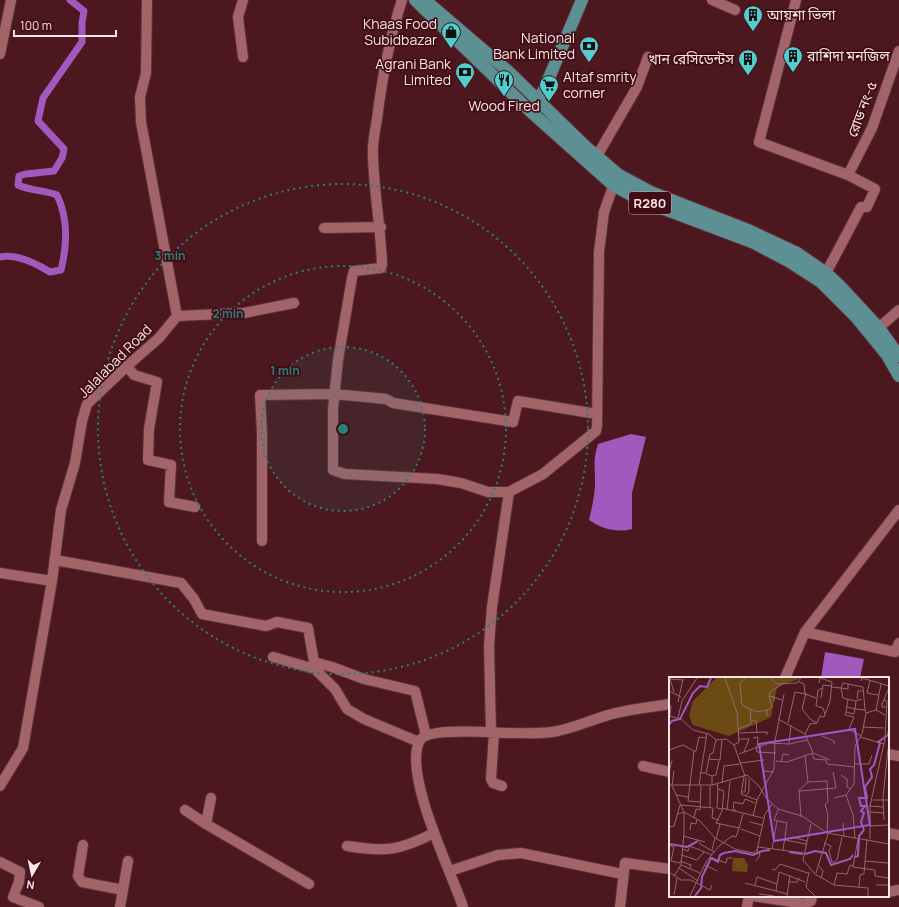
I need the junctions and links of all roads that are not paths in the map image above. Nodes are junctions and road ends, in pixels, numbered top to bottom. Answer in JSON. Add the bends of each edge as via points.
{"nodes":[{"id":1,"x":12,"y":0,"type":"edge"},
{"id":2,"x":147,"y":0,"type":"edge"},
{"id":3,"x":243,"y":0,"type":"edge"},
{"id":4,"x":402,"y":0,"type":"edge"},
{"id":5,"x":415,"y":0,"type":"edge"},
{"id":6,"x":425,"y":0,"type":"edge"},
{"id":7,"x":577,"y":0,"type":"edge"},
{"id":8,"x":582,"y":0,"type":"edge"},
{"id":9,"x":712,"y":0,"type":"edge"},
{"id":10,"x":796,"y":0,"type":"edge"},
{"id":11,"x":735,"y":10,"type":"dead end"},
{"id":12,"x":899,"y":51,"type":"edge"},
{"id":13,"x":0,"y":54,"type":"edge"},
{"id":14,"x":243,"y":57,"type":"dead end"},
{"id":15,"x":648,"y":57,"type":"dead end"},
{"id":16,"x":537,"y":99,"type":"junction"},
{"id":17,"x":530,"y":111,"type":"junction"},
{"id":18,"x":597,"y":156,"type":"junction"},
{"id":19,"x":848,"y":175,"type":"junction"},
{"id":20,"x":616,"y":180,"type":"junction"},
{"id":21,"x":381,"y":227,"type":"junction"},
{"id":22,"x":324,"y":228,"type":"dead end"},
{"id":23,"x":826,"y":273,"type":"junction"},
{"id":24,"x":294,"y":302,"type":"dead end"},
{"id":25,"x":899,"y":310,"type":"edge"},
{"id":26,"x":177,"y":316,"type":"junction"},
{"id":27,"x":875,"y":331,"type":"junction"},
{"id":28,"x":899,"y":356,"type":"edge"},
{"id":29,"x":127,"y":366,"type":"junction"},
{"id":30,"x":899,"y":376,"type":"edge"},
{"id":31,"x":334,"y":394,"type":"junction"},
{"id":32,"x":597,"y":414,"type":"junction"},
{"id":33,"x":509,"y":492,"type":"junction"},
{"id":34,"x":195,"y":507,"type":"dead end"},
{"id":35,"x":899,"y":510,"type":"edge"},
{"id":36,"x":262,"y":542,"type":"dead end"},
{"id":37,"x":56,"y":560,"type":"junction"},
{"id":38,"x":0,"y":573,"type":"edge"},
{"id":39,"x":52,"y":582,"type":"junction"},
{"id":40,"x":805,"y":632,"type":"junction"},
{"id":41,"x":898,"y":650,"type":"edge"},
{"id":42,"x":273,"y":657,"type":"dead end"},
{"id":43,"x":314,"y":666,"type":"junction"},
{"id":44,"x":785,"y":677,"type":"edge"},
{"id":45,"x":669,"y":704,"type":"edge"},
{"id":46,"x":493,"y":733,"type":"junction"},
{"id":47,"x":422,"y":738,"type":"junction"},
{"id":48,"x":889,"y":754,"type":"edge"},
{"id":49,"x":899,"y":756,"type":"edge"},
{"id":50,"x":643,"y":766,"type":"dead end"},
{"id":51,"x":669,"y":772,"type":"edge"},
{"id":52,"x":0,"y":786,"type":"edge"},
{"id":53,"x":502,"y":786,"type":"dead end"},
{"id":54,"x":211,"y":798,"type":"dead end"},
{"id":55,"x":185,"y":810,"type":"dead end"},
{"id":56,"x":206,"y":824,"type":"junction"},
{"id":57,"x":434,"y":833,"type":"junction"},
{"id":58,"x":889,"y":833,"type":"edge"},
{"id":59,"x":899,"y":835,"type":"edge"},
{"id":60,"x":83,"y":845,"type":"dead end"},
{"id":61,"x":347,"y":846,"type":"dead end"},
{"id":62,"x":128,"y":861,"type":"dead end"},
{"id":63,"x":0,"y":862,"type":"edge"},
{"id":64,"x":669,"y":869,"type":"edge"},
{"id":65,"x":450,"y":871,"type":"junction"},
{"id":66,"x":622,"y":874,"type":"junction"},
{"id":67,"x":309,"y":884,"type":"dead end"},
{"id":68,"x":123,"y":890,"type":"junction"},
{"id":69,"x":899,"y":890,"type":"edge"},
{"id":70,"x":889,"y":892,"type":"edge"},
{"id":71,"x":749,"y":897,"type":"edge"},
{"id":72,"x":760,"y":897,"type":"edge"},
{"id":73,"x":812,"y":897,"type":"edge"},
{"id":74,"x":39,"y":907,"type":"edge"},
{"id":75,"x":120,"y":907,"type":"edge"},
{"id":76,"x":463,"y":907,"type":"edge"},
{"id":77,"x":620,"y":907,"type":"edge"},
{"id":78,"x":747,"y":907,"type":"edge"}],
"edges":[{"from":1,"to":13,"type":"street"},
{"from":2,"to":26,"type":"street","via":[[146,73],[140,97],[141,122]]},
{"from":3,"to":14,"type":"street","via":[[238,17]]},
{"from":4,"to":21,"type":"street","via":[[389,41],[380,87],[373,154],[376,201]]},
{"from":5,"to":17,"type":"main road","number":"R280"},
{"from":6,"to":16,"type":"main road","number":"R280"},
{"from":7,"to":16,"type":"main road","via":[[539,87]]},
{"from":8,"to":16,"type":"main road","via":[[543,92]]},
{"from":9,"to":11,"type":"street"},
{"from":10,"to":19,"type":"street","via":[[759,142]]},
{"from":12,"to":19,"type":"street","name":"রোড নং-৫","via":[[872,128]]},
{"from":15,"to":18,"type":"street","via":[[637,86]]},
{"from":16,"to":17,"type":"street"},
{"from":16,"to":18,"type":"main road","number":"R280"},
{"from":17,"to":20,"type":"main road","number":"R280"},
{"from":18,"to":20,"type":"main road","number":"R280"},
{"from":19,"to":23,"type":"street","via":[[874,187],[875,190],[867,207],[861,207],[851,223]]},
{"from":20,"to":23,"type":"main road","number":"R280","via":[[748,230],[797,253]]},
{"from":20,"to":27,"type":"main road","number":"R280","via":[[640,200],[754,243],[790,262],[821,282],[856,317]]},
{"from":20,"to":32,"type":"street","via":[[604,212],[599,252]]},
{"from":21,"to":22,"type":"street"},
{"from":21,"to":31,"type":"street","via":[[381,268],[354,271],[352,278]]},
{"from":23,"to":27,"type":"main road","number":"R280"},
{"from":24,"to":26,"type":"street","via":[[244,313]]},
{"from":25,"to":27,"type":"street"},
{"from":26,"to":29,"type":"street","name":"Jalalabad Road","via":[[159,338]]},
{"from":27,"to":28,"type":"main road","number":"R280"},
{"from":27,"to":30,"type":"main road","number":"R280"},
{"from":29,"to":34,"type":"street","via":[[134,375],[157,382],[148,460],[171,465],[169,502]]},
{"from":29,"to":37,"type":"street","name":"Jalalabad Road","via":[[87,404],[75,463],[61,510]]},
{"from":31,"to":32,"type":"street","via":[[386,399],[393,403],[513,422],[518,401]]},
{"from":31,"to":33,"type":"street","via":[[335,472],[437,479],[461,483],[488,492]]},
{"from":31,"to":36,"type":"street","via":[[260,395]]},
{"from":32,"to":33,"type":"street","via":[[596,430],[543,474]]},
{"from":33,"to":46,"type":"street","via":[[489,645]]},
{"from":35,"to":40,"type":"street"},
{"from":37,"to":39,"type":"street","name":"Jalalabad Road"},
{"from":37,"to":43,"type":"street","via":[[181,583],[202,614],[266,626],[277,622],[307,627]]},
{"from":38,"to":39,"type":"street"},
{"from":39,"to":52,"type":"street","name":"Jalalabad Road","via":[[23,748]]},
{"from":40,"to":41,"type":"street"},
{"from":40,"to":44,"type":"street"},
{"from":42,"to":43,"type":"street"},
{"from":43,"to":47,"type":"street","via":[[335,689],[347,709],[364,719]]},
{"from":43,"to":47,"type":"street","via":[[332,667],[364,679],[415,691]]},
{"from":45,"to":46,"type":"street","via":[[616,713],[554,732]]},
{"from":46,"to":47,"type":"street","via":[[445,732]]},
{"from":46,"to":53,"type":"street","via":[[491,779],[493,783]]},
{"from":47,"to":57,"type":"street","via":[[417,761],[420,788]]},
{"from":48,"to":49,"type":"street"},
{"from":50,"to":51,"type":"street"},
{"from":54,"to":56,"type":"street"},
{"from":55,"to":56,"type":"street"},
{"from":56,"to":67,"type":"street"},
{"from":57,"to":61,"type":"street","via":[[412,844],[399,847],[376,850]]},
{"from":57,"to":65,"type":"street"},
{"from":58,"to":59,"type":"street"},
{"from":60,"to":68,"type":"street","via":[[78,876],[82,882]]},
{"from":62,"to":68,"type":"street"},
{"from":63,"to":74,"type":"street","via":[[20,872],[13,896]]},
{"from":64,"to":66,"type":"street","via":[[625,863]]},
{"from":65,"to":66,"type":"street","via":[[498,855],[521,853]]},
{"from":65,"to":76,"type":"street"},
{"from":66,"to":77,"type":"street"},
{"from":68,"to":75,"type":"street"},
{"from":69,"to":70,"type":"street"},
{"from":71,"to":78,"type":"street"},
{"from":72,"to":73,"type":"street","via":[[806,904]]}]}
